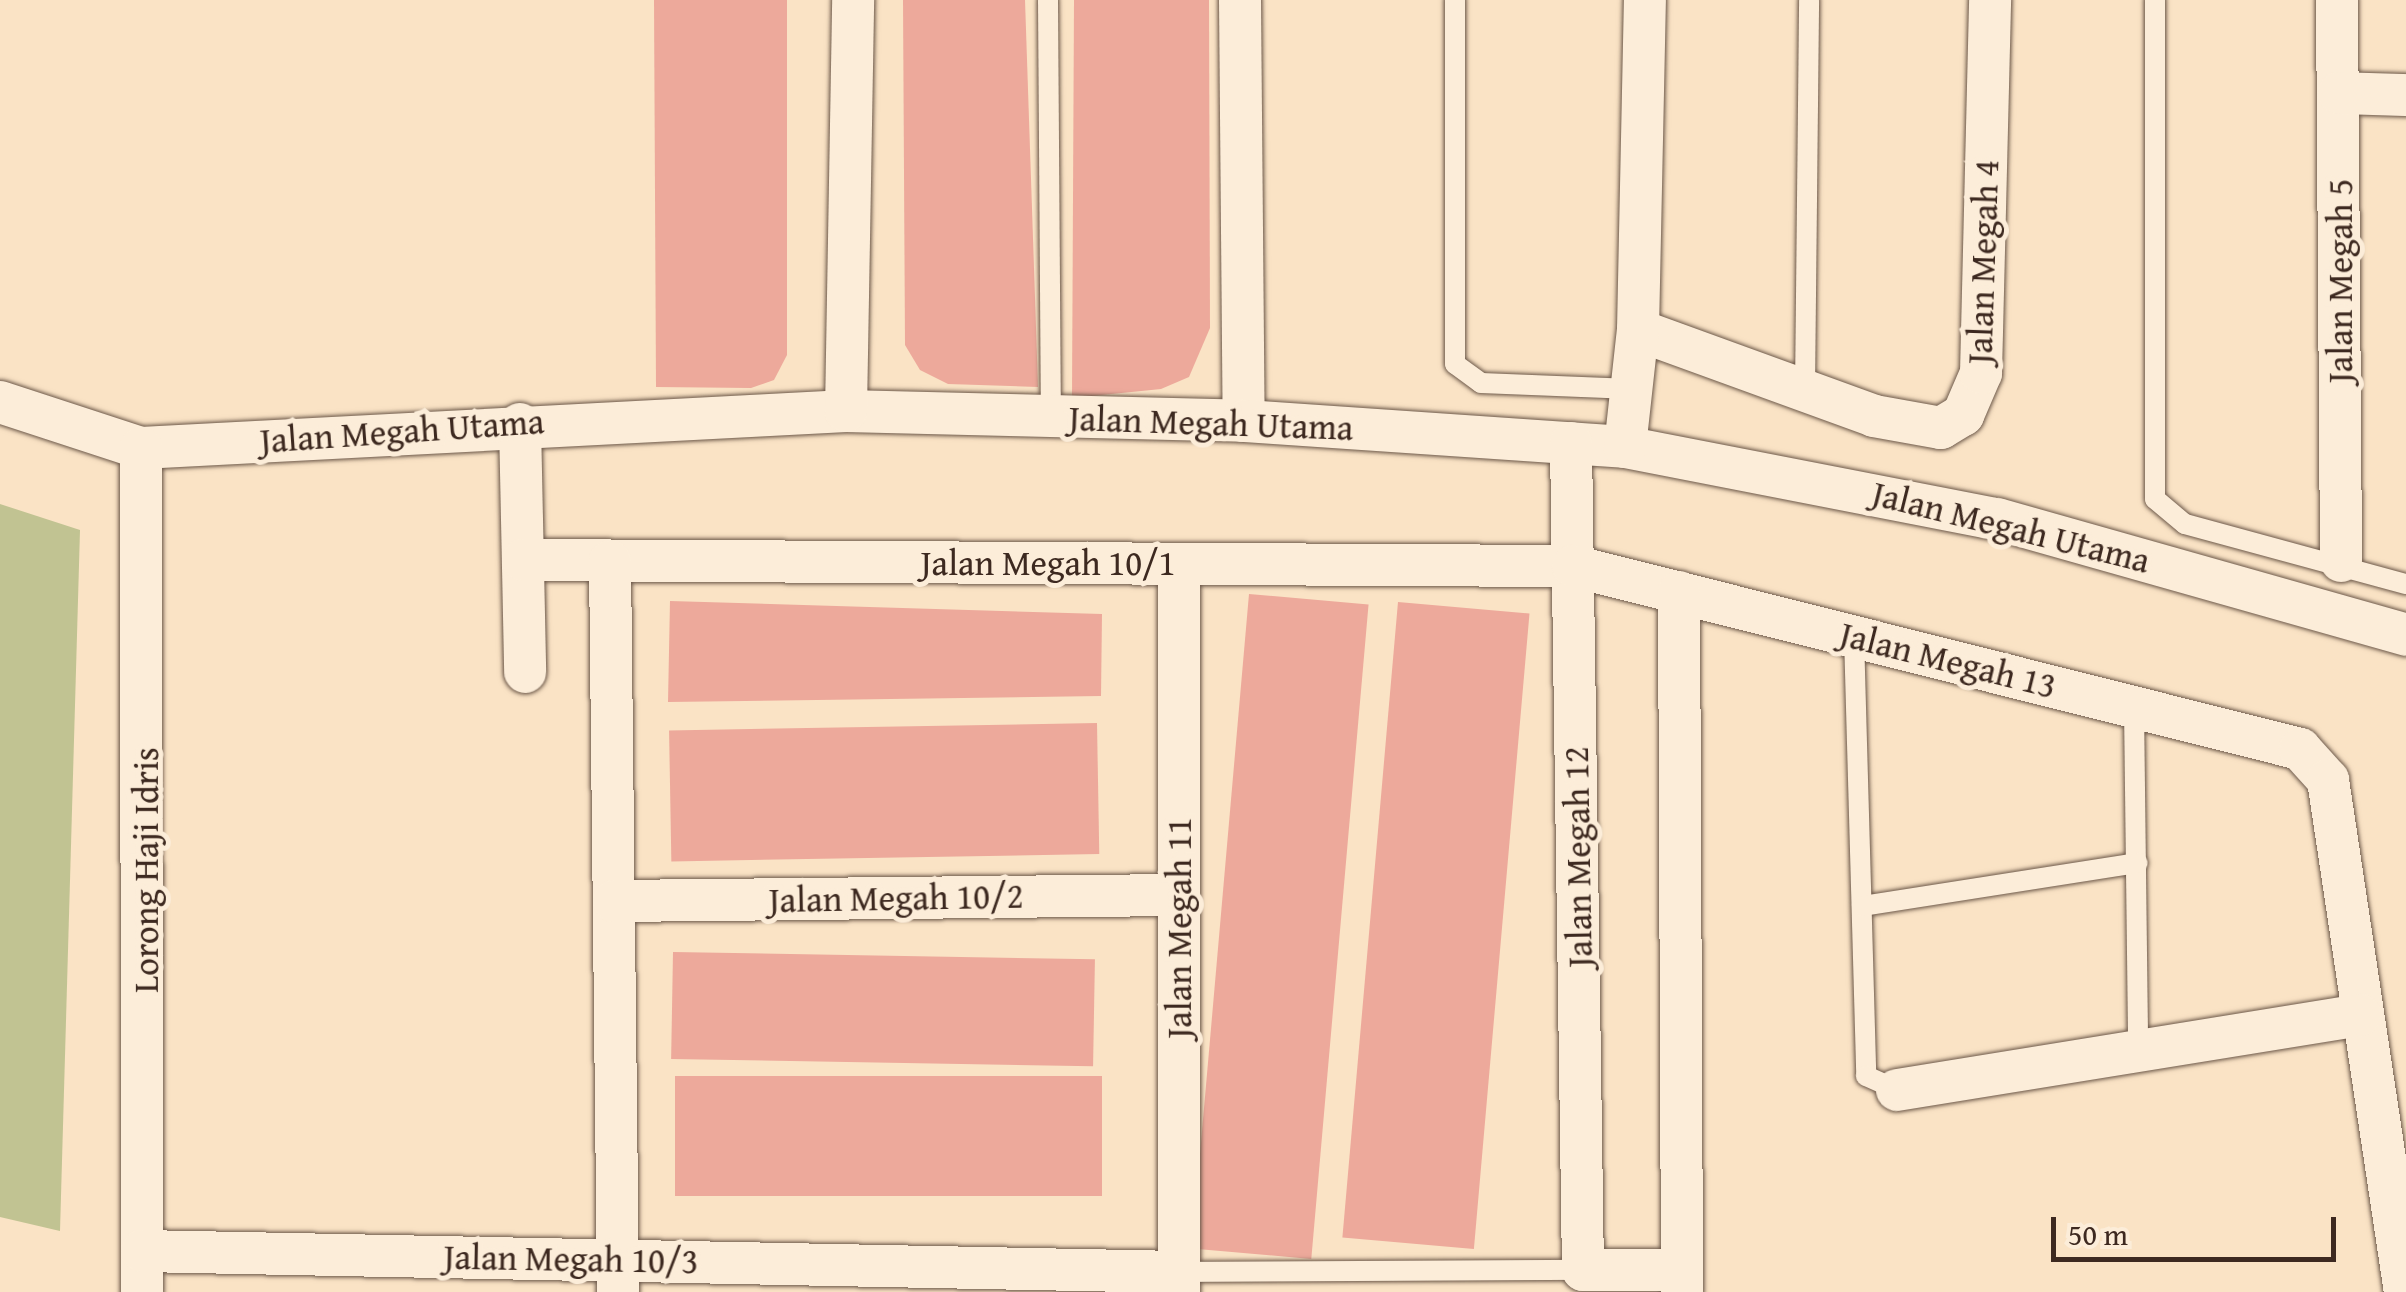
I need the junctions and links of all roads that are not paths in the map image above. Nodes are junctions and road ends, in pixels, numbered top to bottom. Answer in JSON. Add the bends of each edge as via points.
{"nodes":[{"id":1,"x":854,"y":0,"type":"edge"},
{"id":2,"x":1048,"y":0,"type":"edge"},
{"id":3,"x":1240,"y":0,"type":"edge"},
{"id":4,"x":1455,"y":0,"type":"edge"},
{"id":5,"x":1645,"y":0,"type":"edge"},
{"id":6,"x":1808,"y":0,"type":"edge"},
{"id":7,"x":1990,"y":0,"type":"edge"},
{"id":8,"x":2154,"y":0,"type":"edge"},
{"id":9,"x":2336,"y":0,"type":"edge"},
{"id":10,"x":2339,"y":93,"type":"junction"},
{"id":11,"x":2406,"y":95,"type":"edge"},
{"id":12,"x":1638,"y":330,"type":"junction"},
{"id":13,"x":1632,"y":388,"type":"junction"},
{"id":14,"x":1804,"y":391,"type":"junction"},
{"id":15,"x":0,"y":402,"type":"edge"},
{"id":16,"x":846,"y":411,"type":"junction"},
{"id":17,"x":1050,"y":416,"type":"junction"},
{"id":18,"x":1244,"y":420,"type":"junction"},
{"id":19,"x":520,"y":424,"type":"junction"},
{"id":20,"x":1572,"y":443,"type":"junction"},
{"id":21,"x":1625,"y":446,"type":"junction"},
{"id":22,"x":141,"y":448,"type":"junction"},
{"id":23,"x":522,"y":560,"type":"junction"},
{"id":24,"x":610,"y":561,"type":"junction"},
{"id":25,"x":2342,"y":561,"type":"junction"},
{"id":26,"x":1179,"y":564,"type":"junction"},
{"id":27,"x":1573,"y":566,"type":"junction"},
{"id":28,"x":2406,"y":584,"type":"edge"},
{"id":29,"x":1679,"y":592,"type":"junction"},
{"id":30,"x":2406,"y":635,"type":"edge"},
{"id":31,"x":1854,"y":636,"type":"junction"},
{"id":32,"x":525,"y":672,"type":"dead end"},
{"id":33,"x":2134,"y":707,"type":"junction"},
{"id":34,"x":2138,"y":863,"type":"junction"},
{"id":35,"x":1179,"y":895,"type":"junction"},
{"id":36,"x":614,"y":901,"type":"junction"},
{"id":37,"x":1862,"y":906,"type":"junction"},
{"id":38,"x":2360,"y":1015,"type":"junction"},
{"id":39,"x":2138,"y":1050,"type":"junction"},
{"id":40,"x":1897,"y":1090,"type":"joint"},
{"id":41,"x":1584,"y":1270,"type":"junction"},
{"id":42,"x":142,"y":1272,"type":"edge"},
{"id":43,"x":618,"y":1276,"type":"edge"},
{"id":44,"x":1682,"y":1281,"type":"edge"},
{"id":45,"x":1179,"y":1282,"type":"edge"},
{"id":46,"x":2405,"y":1292,"type":"edge"}],
"edges":[{"from":1,"to":16,"type":"street"},
{"from":2,"to":17,"type":"lane"},
{"from":3,"to":18,"type":"street"},
{"from":4,"to":13,"type":"lane","via":[[1455,364],[1481,382]]},
{"from":5,"to":12,"type":"street"},
{"from":6,"to":14,"type":"lane"},
{"from":7,"to":14,"type":"street","name":"Jalan Megah 4","via":[[1974,396],[1941,428]]},
{"from":8,"to":25,"type":"lane","via":[[2155,499],[2185,524]]},
{"from":9,"to":10,"type":"street","name":"Jalan Megah 5"},
{"from":10,"to":11,"type":"street"},
{"from":10,"to":25,"type":"street","name":"Jalan Megah 5"},
{"from":12,"to":13,"type":"street"},
{"from":12,"to":14,"type":"street","name":"Jalan Megah 4"},
{"from":13,"to":21,"type":"street"},
{"from":15,"to":22,"type":"street","name":"Jalan Megah Utama"},
{"from":16,"to":17,"type":"street","name":"Jalan Megah Utama"},
{"from":16,"to":19,"type":"street","name":"Jalan Megah Utama"},
{"from":17,"to":18,"type":"street","name":"Jalan Megah Utama"},
{"from":18,"to":20,"type":"street","name":"Jalan Megah Utama"},
{"from":19,"to":22,"type":"street","name":"Jalan Megah Utama"},
{"from":19,"to":23,"type":"street"},
{"from":20,"to":21,"type":"street","name":"Jalan Megah Utama"},
{"from":20,"to":27,"type":"street","name":"Jalan Megah 12"},
{"from":21,"to":30,"type":"street","name":"Jalan Megah Utama","via":[[1998,519]]},
{"from":22,"to":42,"type":"street","name":"Lorong Haji Idris"},
{"from":23,"to":24,"type":"street","name":"Jalan Megah 10/1"},
{"from":23,"to":32,"type":"street"},
{"from":24,"to":26,"type":"street","name":"Jalan Megah 10/1"},
{"from":24,"to":36,"type":"street"},
{"from":25,"to":28,"type":"lane"},
{"from":26,"to":27,"type":"street","name":"Jalan Megah 10/1"},
{"from":26,"to":35,"type":"street","name":"Jalan Megah 11"},
{"from":27,"to":29,"type":"street","name":"Jalan Megah 13"},
{"from":27,"to":41,"type":"street","name":"Jalan Megah 12"},
{"from":29,"to":31,"type":"street","name":"Jalan Megah 13"},
{"from":29,"to":44,"type":"street"},
{"from":31,"to":33,"type":"street","name":"Jalan Megah 13"},
{"from":31,"to":37,"type":"lane"},
{"from":33,"to":34,"type":"lane"},
{"from":33,"to":38,"type":"street","name":"Jalan Megah 13","via":[[2300,749],[2319,764]]},
{"from":34,"to":37,"type":"lane"},
{"from":34,"to":39,"type":"lane"},
{"from":35,"to":36,"type":"street","name":"Jalan Megah 10/2"},
{"from":35,"to":45,"type":"street","name":"Jalan Megah 11"},
{"from":36,"to":43,"type":"street"},
{"from":37,"to":40,"type":"lane","via":[[1866,1076]]},
{"from":38,"to":39,"type":"street"},
{"from":38,"to":46,"type":"street"},
{"from":39,"to":40,"type":"street"},
{"from":41,"to":44,"type":"street"},
{"from":41,"to":45,"type":"lane"},
{"from":42,"to":43,"type":"street","name":"Jalan Megah 10/3"},
{"from":43,"to":45,"type":"street","name":"Jalan Megah 10/3"}]}
